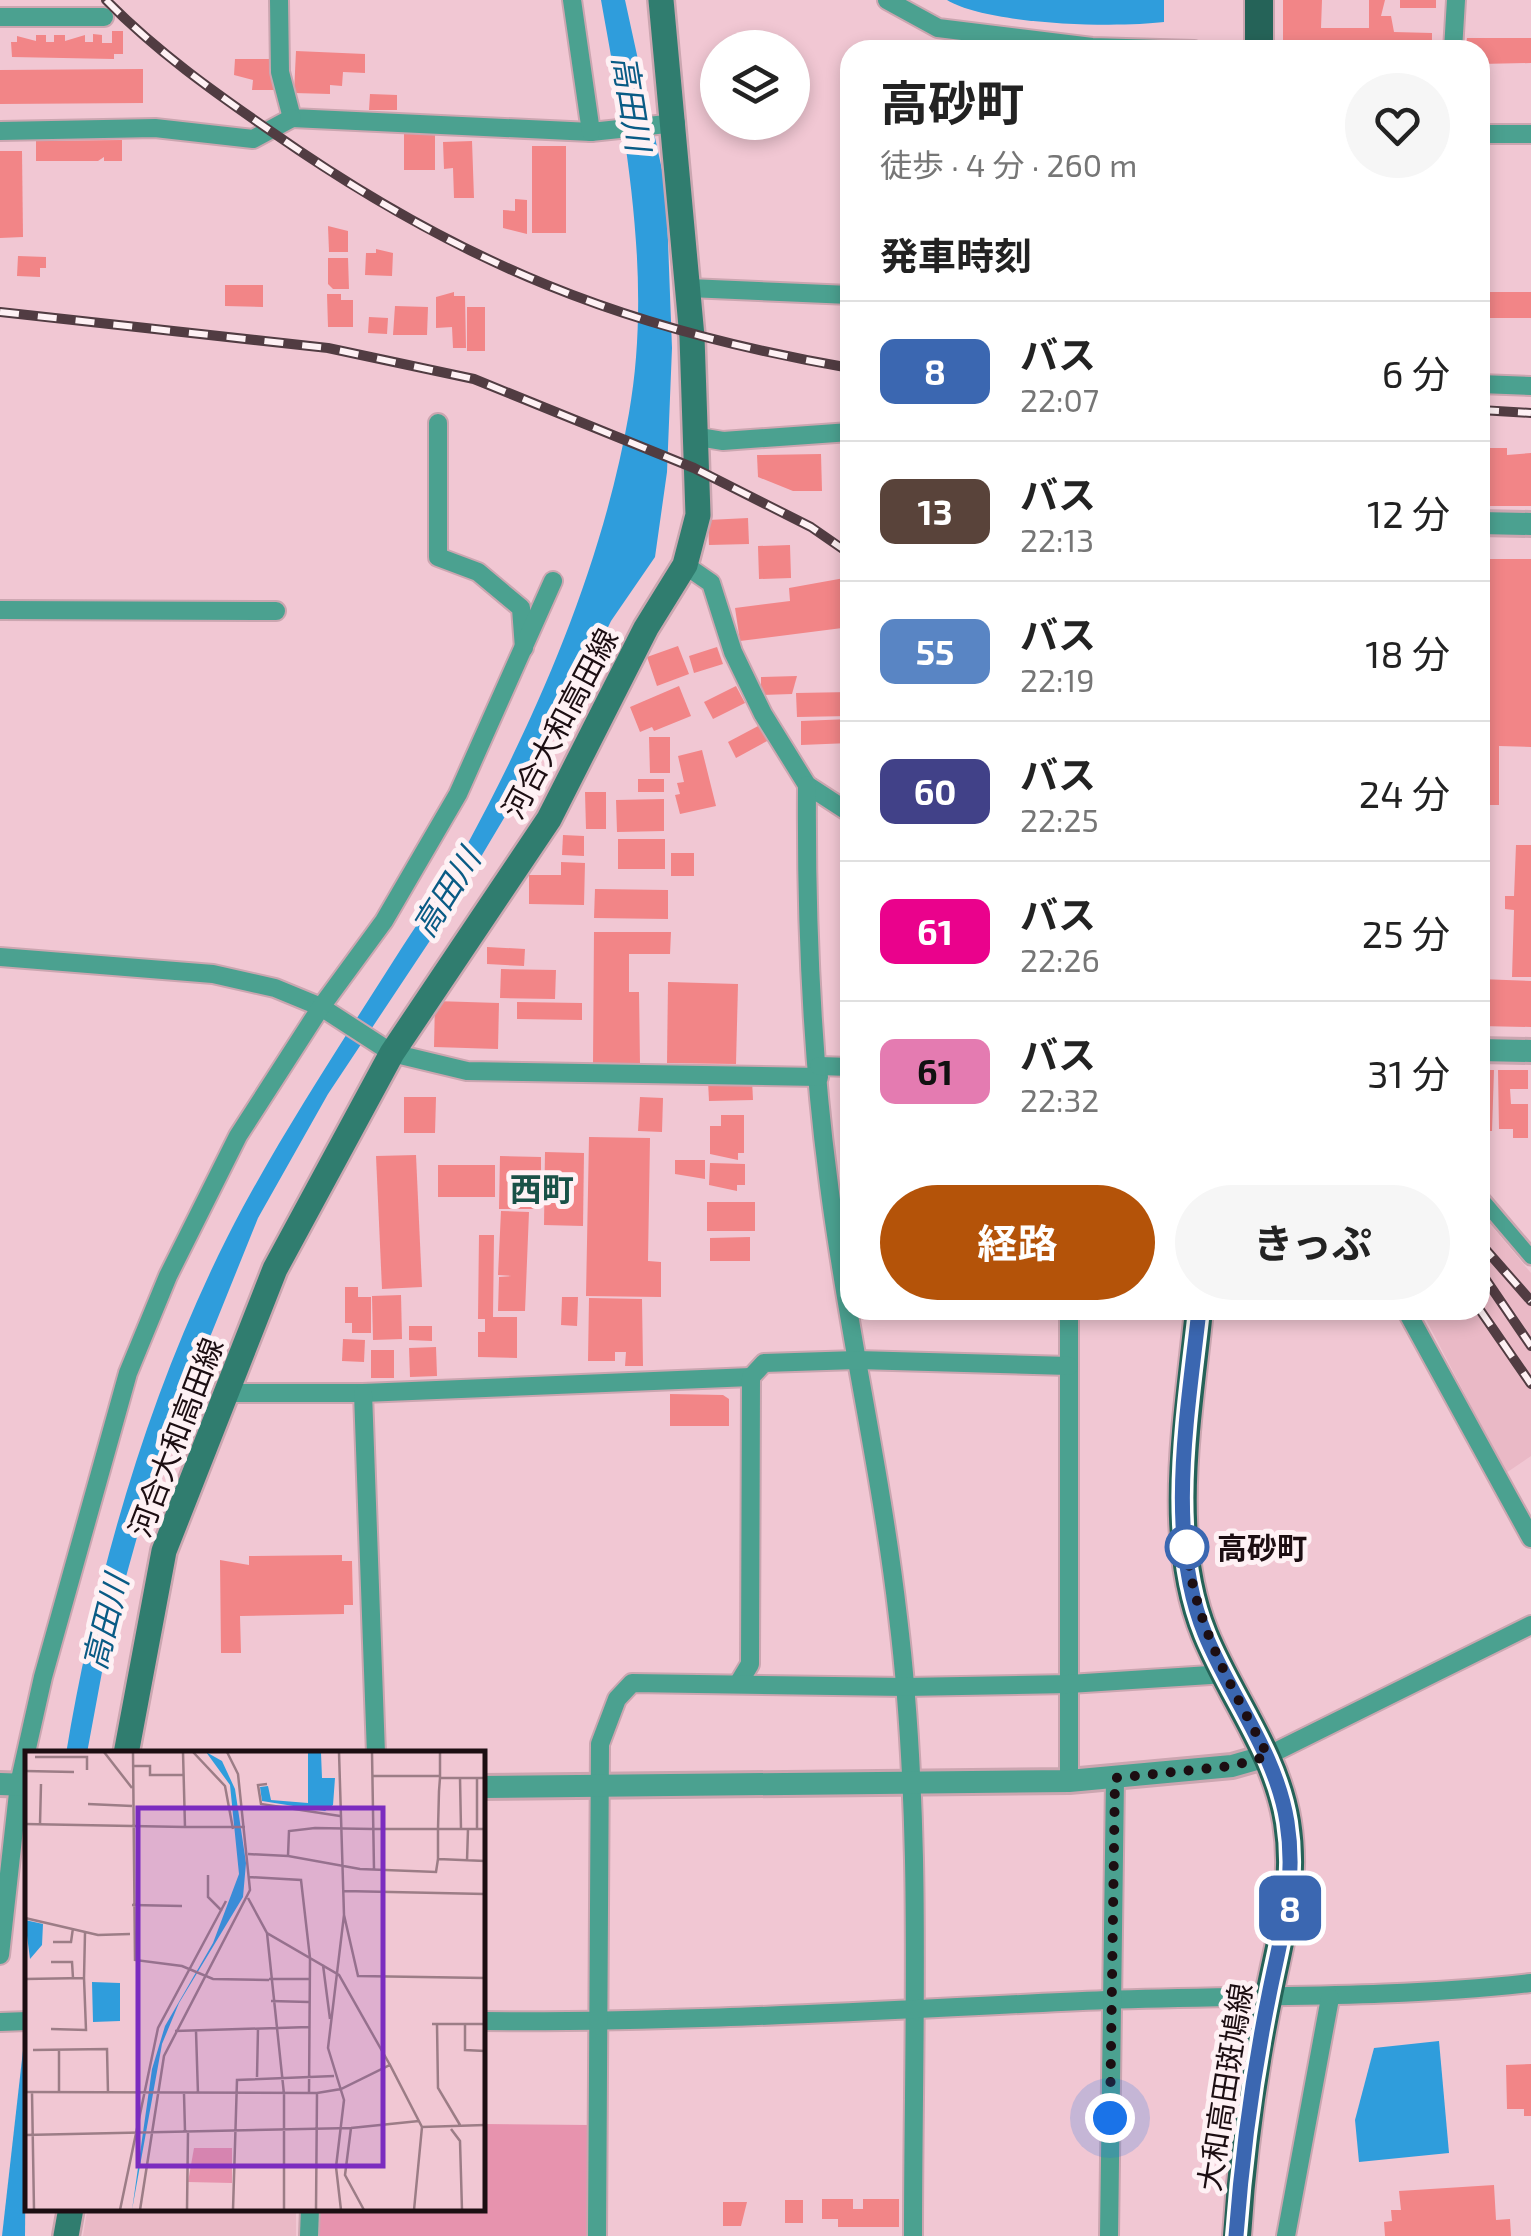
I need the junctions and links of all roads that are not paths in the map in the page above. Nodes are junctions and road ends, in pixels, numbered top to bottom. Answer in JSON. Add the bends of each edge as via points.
{"nodes":[{"id":1,"x":279,"y":0,"type":"edge"},
{"id":2,"x":572,"y":0,"type":"edge"},
{"id":3,"x":887,"y":0,"type":"edge"},
{"id":4,"x":1259,"y":0,"type":"edge"},
{"id":5,"x":1456,"y":0,"type":"edge"},
{"id":6,"x":666,"y":3,"type":"edge"},
{"id":7,"x":0,"y":17,"type":"edge"},
{"id":8,"x":104,"y":17,"type":"dead end"},
{"id":9,"x":1030,"y":40,"type":"edge"},
{"id":10,"x":1260,"y":40,"type":"edge"},
{"id":11,"x":1454,"y":40,"type":"edge"},
{"id":12,"x":292,"y":118,"type":"junction"},
{"id":13,"x":672,"y":123,"type":"junction"},
{"id":14,"x":0,"y":131,"type":"edge"},
{"id":15,"x":590,"y":132,"type":"junction"},
{"id":16,"x":1490,"y":134,"type":"edge"},
{"id":17,"x":1531,"y":134,"type":"edge"},
{"id":18,"x":688,"y":288,"type":"junction"},
{"id":19,"x":840,"y":295,"type":"edge"},
{"id":20,"x":1490,"y":384,"type":"edge"},
{"id":21,"x":1531,"y":386,"type":"edge"},
{"id":22,"x":438,"y":423,"type":"dead end"},
{"id":23,"x":840,"y":433,"type":"edge"},
{"id":24,"x":693,"y":436,"type":"junction"},
{"id":25,"x":1490,"y":523,"type":"edge"},
{"id":26,"x":1531,"y":524,"type":"edge"},
{"id":27,"x":685,"y":564,"type":"junction"},
{"id":28,"x":552,"y":581,"type":"dead end"},
{"id":29,"x":0,"y":610,"type":"edge"},
{"id":30,"x":276,"y":611,"type":"dead end"},
{"id":31,"x":524,"y":653,"type":"junction"},
{"id":32,"x":807,"y":785,"type":"junction"},
{"id":33,"x":840,"y":806,"type":"edge"},
{"id":34,"x":0,"y":958,"type":"edge"},
{"id":35,"x":321,"y":1007,"type":"junction"},
{"id":36,"x":387,"y":1049,"type":"junction"},
{"id":37,"x":1490,"y":1050,"type":"edge"},
{"id":38,"x":1531,"y":1051,"type":"edge"},
{"id":39,"x":840,"y":1068,"type":"edge"},
{"id":40,"x":819,"y":1072,"type":"junction"},
{"id":41,"x":840,"y":1199,"type":"edge"},
{"id":42,"x":1490,"y":1208,"type":"edge"},
{"id":43,"x":1531,"y":1257,"type":"edge"},
{"id":44,"x":853,"y":1320,"type":"edge"},
{"id":45,"x":1068,"y":1320,"type":"edge"},
{"id":46,"x":1193,"y":1320,"type":"edge"},
{"id":47,"x":1411,"y":1320,"type":"edge"},
{"id":48,"x":857,"y":1360,"type":"junction"},
{"id":49,"x":1068,"y":1366,"type":"junction"},
{"id":50,"x":751,"y":1377,"type":"junction"},
{"id":51,"x":226,"y":1393,"type":"junction"},
{"id":52,"x":363,"y":1394,"type":"junction"},
{"id":53,"x":1531,"y":1538,"type":"edge"},
{"id":54,"x":1531,"y":1625,"type":"edge"},
{"id":55,"x":1226,"y":1674,"type":"junction"},
{"id":56,"x":738,"y":1684,"type":"junction"},
{"id":57,"x":1069,"y":1684,"type":"junction"},
{"id":58,"x":905,"y":1688,"type":"junction"},
{"id":59,"x":127,"y":1751,"type":"edge"},
{"id":60,"x":376,"y":1751,"type":"edge"},
{"id":61,"x":1268,"y":1756,"type":"junction"},
{"id":62,"x":1115,"y":1778,"type":"junction"},
{"id":63,"x":1069,"y":1781,"type":"junction"},
{"id":64,"x":15,"y":1784,"type":"edge"},
{"id":65,"x":600,"y":1786,"type":"junction"},
{"id":66,"x":911,"y":1786,"type":"junction"},
{"id":67,"x":485,"y":1787,"type":"edge"},
{"id":68,"x":0,"y":1955,"type":"edge"},
{"id":69,"x":1531,"y":1983,"type":"edge"},
{"id":70,"x":1269,"y":1996,"type":"junction"},
{"id":71,"x":1330,"y":1998,"type":"junction"},
{"id":72,"x":1110,"y":2000,"type":"junction"},
{"id":73,"x":913,"y":2008,"type":"junction"},
{"id":74,"x":485,"y":2021,"type":"edge"},
{"id":75,"x":600,"y":2022,"type":"junction"},
{"id":76,"x":70,"y":2211,"type":"edge"},
{"id":77,"x":310,"y":2211,"type":"edge"},
{"id":78,"x":66,"y":2236,"type":"edge"},
{"id":79,"x":309,"y":2236,"type":"edge"},
{"id":80,"x":597,"y":2236,"type":"edge"},
{"id":81,"x":913,"y":2236,"type":"edge"},
{"id":82,"x":1110,"y":2236,"type":"edge"},
{"id":83,"x":1236,"y":2236,"type":"edge"},
{"id":84,"x":1286,"y":2236,"type":"edge"}],
"edges":[{"from":1,"to":12,"type":"street","via":[[280,72]]},
{"from":2,"to":15,"type":"street"},
{"from":3,"to":9,"type":"street","via":[[938,28]]},
{"from":4,"to":10,"type":"main road"},
{"from":5,"to":11,"type":"street"},
{"from":6,"to":13,"type":"main road","name":"河合大和高田線"},
{"from":7,"to":8,"type":"street"},
{"from":12,"to":14,"type":"street","via":[[253,139],[156,128]]},
{"from":12,"to":15,"type":"street"},
{"from":13,"to":15,"type":"street"},
{"from":13,"to":18,"type":"main road","name":"河合大和高田線"},
{"from":16,"to":17,"type":"street"},
{"from":18,"to":19,"type":"street"},
{"from":18,"to":24,"type":"main road","name":"河合大和高田線"},
{"from":20,"to":21,"type":"street"},
{"from":22,"to":31,"type":"street","via":[[438,556],[478,572],[521,608]]},
{"from":23,"to":24,"type":"street","via":[[723,442]]},
{"from":24,"to":27,"type":"main road","name":"河合大和高田線","via":[[698,514]]},
{"from":25,"to":26,"type":"street"},
{"from":27,"to":32,"type":"street","via":[[711,583],[762,714]]},
{"from":27,"to":36,"type":"main road","name":"河合大和高田線","via":[[549,820]]},
{"from":28,"to":31,"type":"street"},
{"from":29,"to":30,"type":"street"},
{"from":31,"to":35,"type":"street","via":[[458,794],[384,921]]},
{"from":32,"to":33,"type":"street"},
{"from":32,"to":40,"type":"street"},
{"from":34,"to":35,"type":"street","via":[[213,974]]},
{"from":35,"to":36,"type":"street"},
{"from":35,"to":64,"type":"street","via":[[238,1136],[128,1373]]},
{"from":36,"to":40,"type":"street","via":[[467,1072]]},
{"from":36,"to":51,"type":"main road","name":"河合大和高田線","via":[[275,1269]]},
{"from":37,"to":38,"type":"street"},
{"from":39,"to":40,"type":"street"},
{"from":40,"to":41,"type":"street"},
{"from":42,"to":43,"type":"street"},
{"from":44,"to":48,"type":"street"},
{"from":45,"to":49,"type":"street"},
{"from":46,"to":55,"type":"main road","name":"大和高田斑鳩線","via":[[1184,1498],[1189,1582]]},
{"from":47,"to":53,"type":"street"},
{"from":48,"to":49,"type":"street"},
{"from":48,"to":50,"type":"street","via":[[764,1363]]},
{"from":48,"to":58,"type":"street"},
{"from":49,"to":57,"type":"street"},
{"from":50,"to":52,"type":"street"},
{"from":50,"to":56,"type":"street","via":[[750,1664]]},
{"from":51,"to":52,"type":"street"},
{"from":51,"to":59,"type":"main road","name":"河合大和高田線","via":[[164,1551]]},
{"from":52,"to":60,"type":"street"},
{"from":54,"to":61,"type":"street"},
{"from":55,"to":57,"type":"street"},
{"from":55,"to":61,"type":"main road","name":"大和高田斑鳩線"},
{"from":56,"to":58,"type":"street"},
{"from":56,"to":65,"type":"street","via":[[632,1683],[616,1698],[600,1744]]},
{"from":57,"to":58,"type":"street"},
{"from":57,"to":63,"type":"street"},
{"from":58,"to":66,"type":"street"},
{"from":61,"to":62,"type":"street"},
{"from":61,"to":70,"type":"main road","name":"大和高田斑鳩線","via":[[1287,1822],[1291,1903]]},
{"from":62,"to":63,"type":"street"},
{"from":62,"to":72,"type":"street"},
{"from":63,"to":66,"type":"street"},
{"from":64,"to":68,"type":"street"},
{"from":65,"to":66,"type":"street"},
{"from":65,"to":67,"type":"street"},
{"from":65,"to":75,"type":"street"},
{"from":66,"to":73,"type":"street"},
{"from":69,"to":71,"type":"street"},
{"from":70,"to":71,"type":"street"},
{"from":70,"to":72,"type":"street"},
{"from":70,"to":83,"type":"main road","name":"大和高田斑鳩線"},
{"from":71,"to":84,"type":"street"},
{"from":72,"to":73,"type":"street"},
{"from":72,"to":82,"type":"street"},
{"from":73,"to":75,"type":"street"},
{"from":73,"to":81,"type":"street"},
{"from":74,"to":75,"type":"street"},
{"from":75,"to":80,"type":"street"},
{"from":76,"to":78,"type":"main road"},
{"from":77,"to":79,"type":"street"}]}
